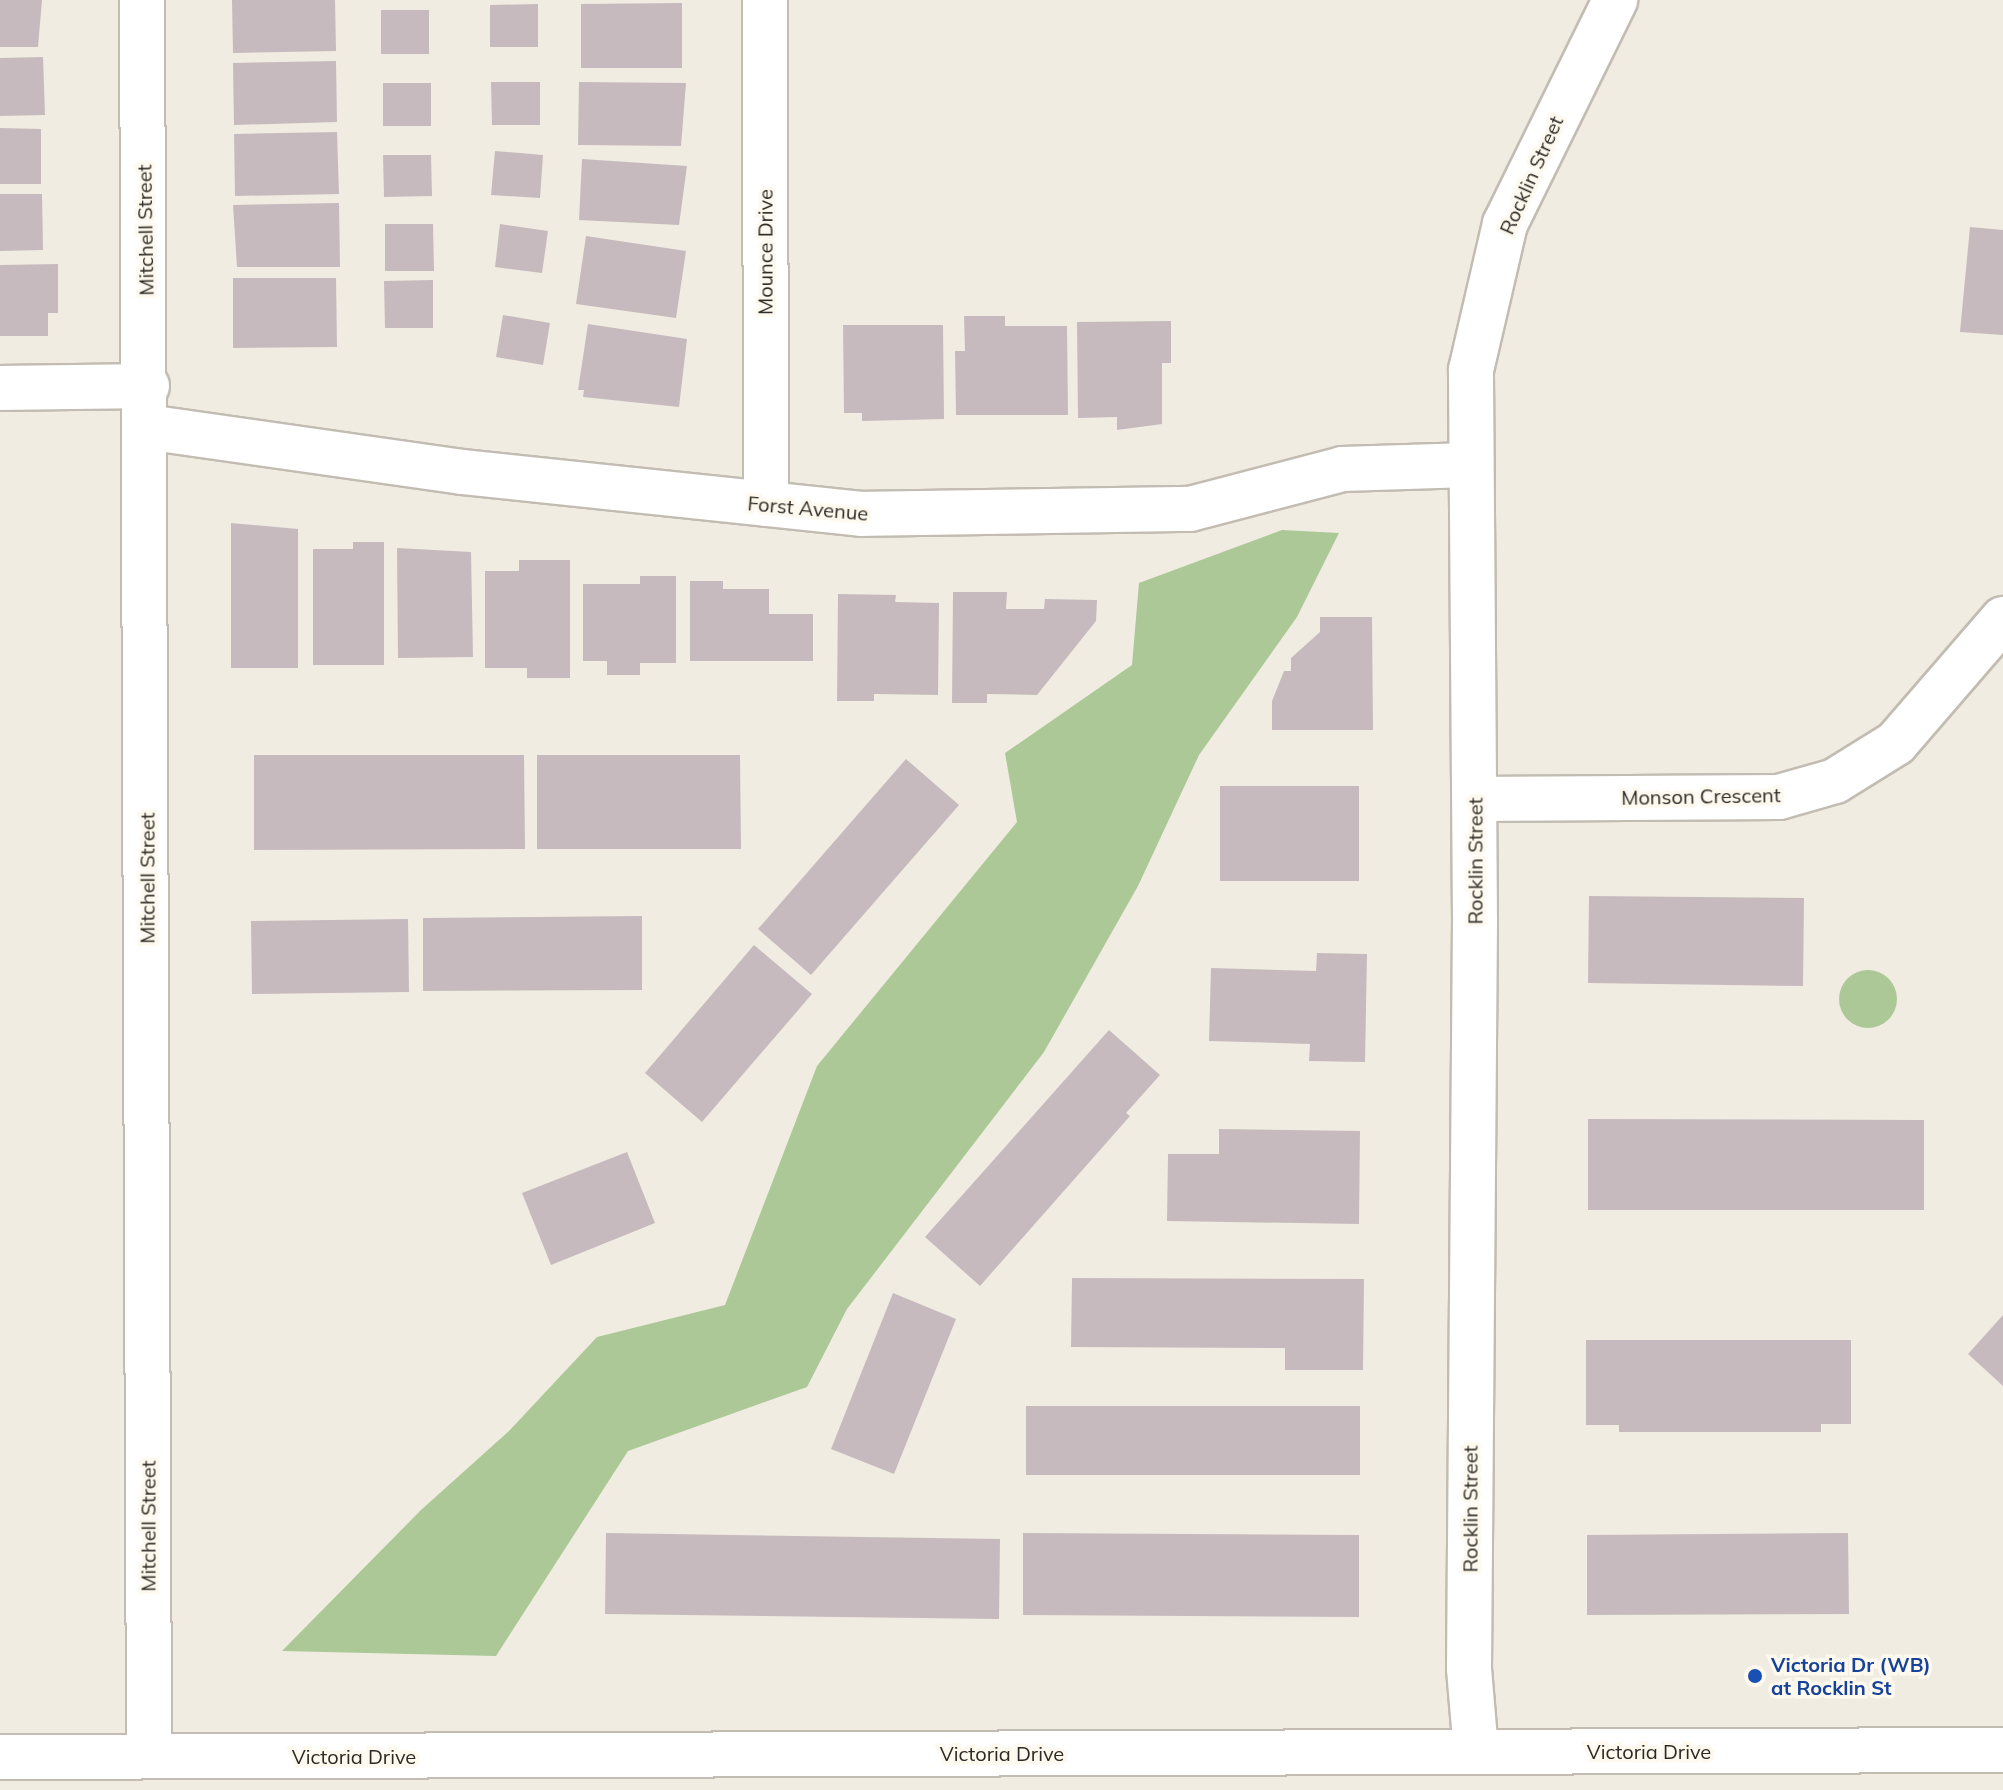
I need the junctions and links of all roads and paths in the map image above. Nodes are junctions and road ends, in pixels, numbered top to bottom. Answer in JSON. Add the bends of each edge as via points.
{"nodes":[{"id":1,"x":142,"y":0,"type":"edge"},
{"id":2,"x":765,"y":0,"type":"edge"},
{"id":3,"x":1615,"y":0,"type":"edge"},
{"id":4,"x":0,"y":388,"type":"edge"},
{"id":5,"x":146,"y":407,"type":"junction"},
{"id":6,"x":1470,"y":465,"type":"junction"},
{"id":7,"x":766,"y":504,"type":"junction"},
{"id":8,"x":2003,"y":619,"type":"edge"},
{"id":9,"x":1475,"y":799,"type":"junction"},
{"id":10,"x":2003,"y":1750,"type":"edge"},
{"id":11,"x":1476,"y":1752,"type":"junction"},
{"id":12,"x":149,"y":1756,"type":"junction"},
{"id":13,"x":0,"y":1757,"type":"edge"}],
"edges":[{"from":1,"to":5,"type":"street","name":"Mitchell Street"},
{"from":2,"to":7,"type":"street","name":"Mounce Drive"},
{"from":3,"to":6,"type":"street","name":"Rocklin Street","via":[[1505,224],[1471,370]]},
{"from":4,"to":5,"type":"street","name":"Forst Avenue"},
{"from":5,"to":7,"type":"street","name":"Forst Avenue","via":[[462,472]]},
{"from":5,"to":12,"type":"street","name":"Mitchell Street"},
{"from":6,"to":7,"type":"street","name":"Forst Avenue","via":[[1342,469],[1190,509],[861,514]]},
{"from":6,"to":9,"type":"street","name":"Rocklin Street"},
{"from":8,"to":9,"type":"street","name":"Monson Crescent","via":[[1896,743],[1835,781],[1779,797]]},
{"from":9,"to":11,"type":"street","name":"Rocklin Street","via":[[1469,1668]]},
{"from":10,"to":11,"type":"street","name":"Victoria Drive"},
{"from":11,"to":12,"type":"street","name":"Victoria Drive"},
{"from":12,"to":13,"type":"street","name":"Victoria Drive"}]}
